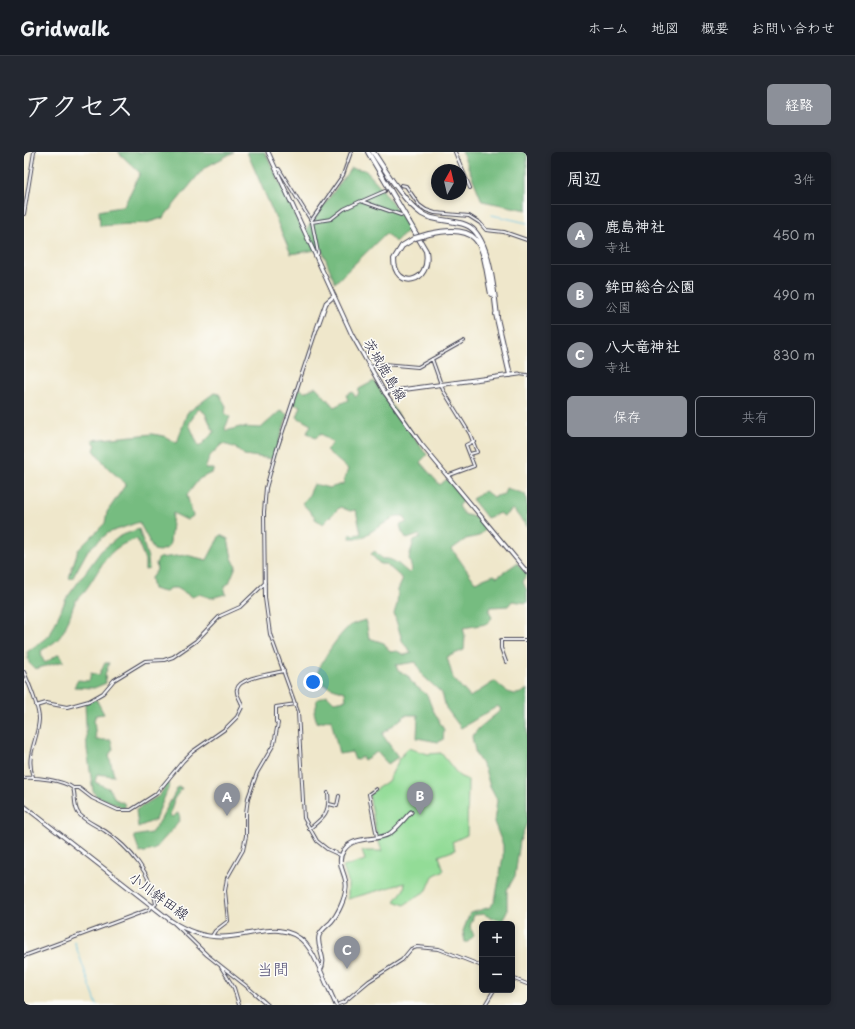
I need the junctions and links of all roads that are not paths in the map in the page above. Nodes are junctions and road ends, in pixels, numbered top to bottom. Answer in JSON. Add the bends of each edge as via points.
{"nodes":[{"id":1,"x":34,"y":152,"type":"edge"},
{"id":2,"x":268,"y":152,"type":"edge"},
{"id":3,"x":351,"y":152,"type":"edge"},
{"id":4,"x":368,"y":152,"type":"edge"},
{"id":5,"x":373,"y":152,"type":"edge"},
{"id":6,"x":455,"y":152,"type":"edge"},
{"id":7,"x":276,"y":169,"type":"junction"},
{"id":8,"x":401,"y":185,"type":"dead end"},
{"id":9,"x":24,"y":187,"type":"edge"},
{"id":10,"x":470,"y":188,"type":"dead end"},
{"id":11,"x":27,"y":191,"type":"junction"},
{"id":12,"x":385,"y":191,"type":"tunnel mouth"},
{"id":13,"x":361,"y":201,"type":"junction"},
{"id":14,"x":24,"y":214,"type":"edge"},
{"id":15,"x":401,"y":215,"type":"dead end"},
{"id":16,"x":312,"y":221,"type":"junction"},
{"id":17,"x":527,"y":240,"type":"edge"},
{"id":18,"x":316,"y":257,"type":"junction"},
{"id":19,"x":334,"y":296,"type":"junction"},
{"id":20,"x":497,"y":316,"type":"junction"},
{"id":21,"x":317,"y":328,"type":"joint"},
{"id":22,"x":464,"y":341,"type":"dead end"},
{"id":23,"x":432,"y":359,"type":"junction"},
{"id":24,"x":369,"y":367,"type":"junction"},
{"id":25,"x":519,"y":374,"type":"joint"},
{"id":26,"x":510,"y":375,"type":"junction"},
{"id":27,"x":527,"y":375,"type":"edge"},
{"id":28,"x":441,"y":384,"type":"junction"},
{"id":29,"x":385,"y":393,"type":"junction"},
{"id":30,"x":474,"y":441,"type":"junction"},
{"id":31,"x":470,"y":454,"type":"junction"},
{"id":32,"x":448,"y":476,"type":"junction"},
{"id":33,"x":527,"y":572,"type":"edge"},
{"id":34,"x":265,"y":583,"type":"junction"},
{"id":35,"x":527,"y":640,"type":"edge"},
{"id":36,"x":506,"y":662,"type":"dead end"},
{"id":37,"x":284,"y":671,"type":"junction"},
{"id":38,"x":24,"y":672,"type":"edge"},
{"id":39,"x":296,"y":704,"type":"junction"},
{"id":40,"x":36,"y":706,"type":"junction"},
{"id":41,"x":33,"y":777,"type":"junction"},
{"id":42,"x":24,"y":778,"type":"edge"},
{"id":43,"x":73,"y":788,"type":"junction"},
{"id":44,"x":376,"y":789,"type":"dead end"},
{"id":45,"x":328,"y":793,"type":"dead end"},
{"id":46,"x":339,"y":796,"type":"dead end"},
{"id":47,"x":329,"y":804,"type":"junction"},
{"id":48,"x":24,"y":806,"type":"edge"},
{"id":49,"x":411,"y":812,"type":"dead end"},
{"id":50,"x":309,"y":829,"type":"junction"},
{"id":51,"x":377,"y":837,"type":"junction"},
{"id":52,"x":340,"y":855,"type":"junction"},
{"id":53,"x":154,"y":907,"type":"junction"},
{"id":54,"x":175,"y":923,"type":"junction"},
{"id":55,"x":212,"y":936,"type":"junction"},
{"id":56,"x":24,"y":956,"type":"edge"},
{"id":57,"x":479,"y":965,"type":"edge"},
{"id":58,"x":221,"y":966,"type":"junction"},
{"id":59,"x":320,"y":971,"type":"junction"},
{"id":60,"x":515,"y":979,"type":"edge"},
{"id":61,"x":527,"y":984,"type":"edge"},
{"id":62,"x":492,"y":993,"type":"edge"},
{"id":63,"x":239,"y":1005,"type":"edge"},
{"id":64,"x":268,"y":1005,"type":"edge"},
{"id":65,"x":336,"y":1005,"type":"edge"},
{"id":66,"x":485,"y":1005,"type":"edge"}],
"edges":[{"from":1,"to":11,"type":"street"},
{"from":2,"to":7,"type":"main road","name":"茨城鹿島線"},
{"from":3,"to":16,"type":"street","via":[[343,175]]},
{"from":4,"to":20,"type":"highway","bridge":true,"via":[[382,172],[426,251],[427,262],[424,272],[417,278],[404,278],[397,273],[394,259],[402,246],[415,238],[429,234],[458,231],[468,233],[476,238],[480,246]]},
{"from":5,"to":20,"type":"highway","via":[[418,211],[432,218],[467,225],[475,230],[487,258]]},
{"from":6,"to":10,"type":"street"},
{"from":7,"to":16,"type":"street"},
{"from":7,"to":18,"type":"main road","name":"茨城鹿島線"},
{"from":8,"to":17,"type":"street","via":[[406,186],[419,205],[426,210],[469,216],[486,230],[504,232]]},
{"from":9,"to":11,"type":"street"},
{"from":11,"to":14,"type":"street"},
{"from":12,"to":13,"type":"street"},
{"from":13,"to":15,"type":"street"},
{"from":13,"to":16,"type":"street","via":[[331,219]]},
{"from":16,"to":18,"type":"street","via":[[318,253]]},
{"from":18,"to":19,"type":"main road","name":"茨城鹿島線"},
{"from":19,"to":21,"type":"main road","via":[[327,302]]},
{"from":19,"to":24,"type":"main road","name":"茨城鹿島線"},
{"from":20,"to":26,"type":"highway"},
{"from":21,"to":34,"type":"street","via":[[266,488]]},
{"from":22,"to":23,"type":"street"},
{"from":23,"to":24,"type":"street","via":[[418,367],[384,364]]},
{"from":23,"to":28,"type":"street"},
{"from":24,"to":29,"type":"main road","name":"茨城鹿島線"},
{"from":25,"to":26,"type":"main road"},
{"from":25,"to":27,"type":"street"},
{"from":26,"to":28,"type":"main road"},
{"from":28,"to":29,"type":"main road"},
{"from":28,"to":30,"type":"street"},
{"from":29,"to":32,"type":"main road","name":"茨城鹿島線","via":[[411,431]]},
{"from":30,"to":31,"type":"street","via":[[477,452]]},
{"from":30,"to":31,"type":"street","via":[[466,444]]},
{"from":31,"to":32,"type":"street","via":[[473,467]]},
{"from":32,"to":33,"type":"main road","name":"茨城鹿島線"},
{"from":34,"to":37,"type":"street","via":[[268,626]]},
{"from":34,"to":40,"type":"street","via":[[240,607],[220,616],[196,641],[173,657],[145,661],[114,680],[103,693],[89,701],[67,707],[46,703]]},
{"from":35,"to":36,"type":"street","via":[[502,640],[501,648]]},
{"from":37,"to":39,"type":"street"},
{"from":37,"to":43,"type":"street","via":[[244,680],[237,688],[242,707],[237,717],[225,729],[192,752],[156,794],[131,810],[118,810],[92,798],[78,788]]},
{"from":38,"to":40,"type":"street"},
{"from":39,"to":50,"type":"street","via":[[299,719],[303,811]]},
{"from":39,"to":55,"type":"street","via":[[276,707],[276,737],[254,778],[246,807],[246,840],[227,878],[225,894],[228,921]]},
{"from":40,"to":41,"type":"street","via":[[38,726],[29,763]]},
{"from":41,"to":42,"type":"street"},
{"from":41,"to":43,"type":"street","via":[[66,784]]},
{"from":43,"to":53,"type":"street","via":[[78,814],[126,848],[138,861],[156,901]]},
{"from":44,"to":51,"type":"street","via":[[369,794]]},
{"from":45,"to":47,"type":"street"},
{"from":46,"to":47,"type":"street","via":[[336,806]]},
{"from":47,"to":50,"type":"street","via":[[325,815]]},
{"from":48,"to":53,"type":"main road","name":"小川鉾田線"},
{"from":49,"to":51,"type":"main road","via":[[391,832]]},
{"from":50,"to":52,"type":"street","via":[[323,846]]},
{"from":51,"to":52,"type":"main road","via":[[350,844]]},
{"from":52,"to":59,"type":"main road","via":[[346,888],[336,915],[320,934],[323,958],[323,967]]},
{"from":53,"to":54,"type":"main road","name":"小川鉾田線"},
{"from":53,"to":56,"type":"street"},
{"from":54,"to":55,"type":"main road","name":"小川鉾田線","via":[[194,932]]},
{"from":54,"to":58,"type":"street"},
{"from":55,"to":59,"type":"main road","name":"小川鉾田線","via":[[272,930],[287,932],[305,943]]},
{"from":57,"to":65,"type":"street","via":[[439,949],[417,947],[402,960],[369,980],[344,1002]]},
{"from":58,"to":63,"type":"street","via":[[234,988]]},
{"from":58,"to":64,"type":"street"},
{"from":59,"to":65,"type":"main road","name":"小川鉾田線","bridge":true},
{"from":60,"to":61,"type":"street"},
{"from":62,"to":66,"type":"street"}]}
